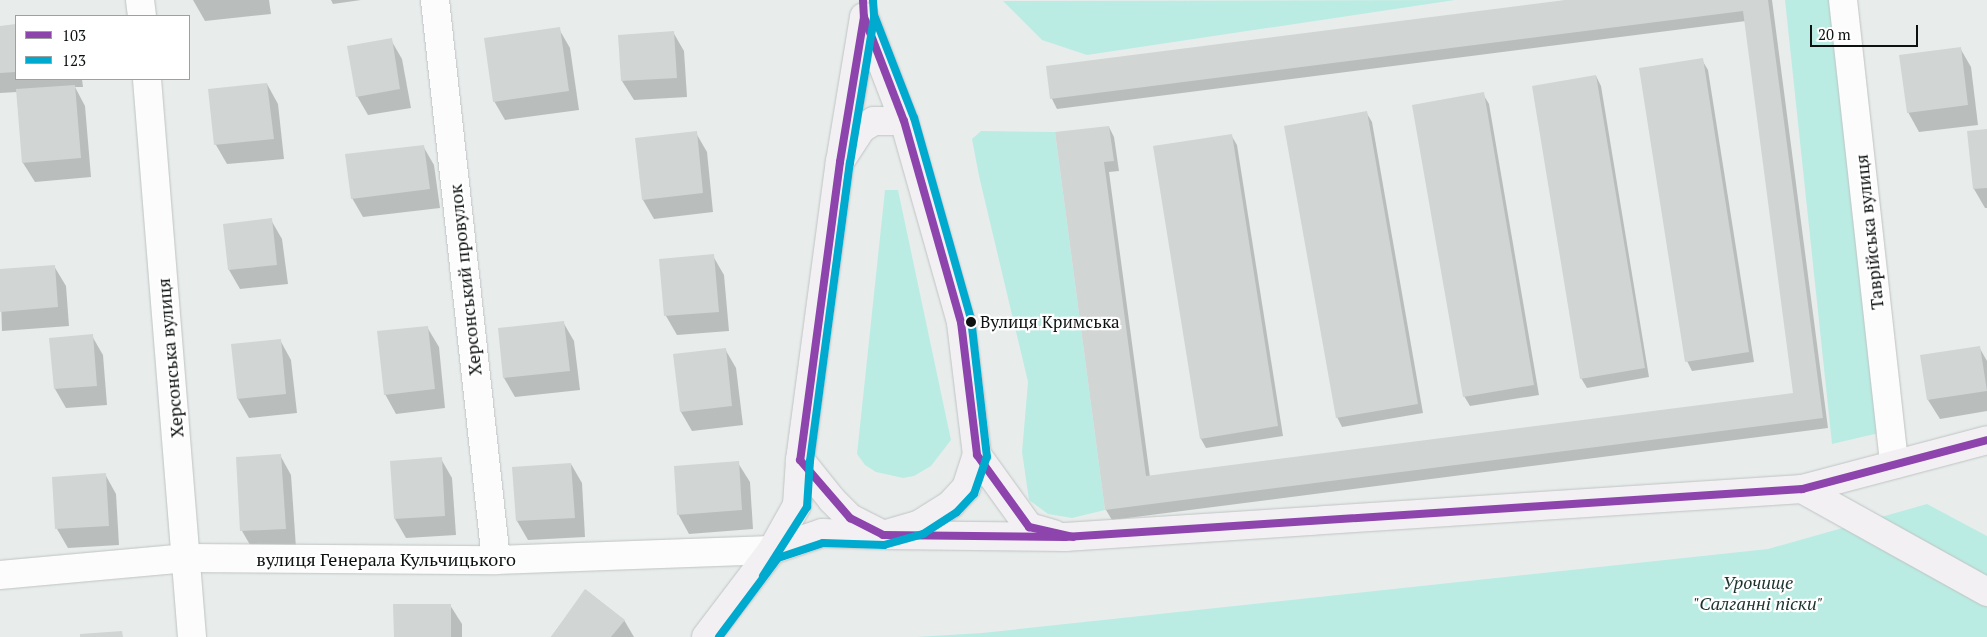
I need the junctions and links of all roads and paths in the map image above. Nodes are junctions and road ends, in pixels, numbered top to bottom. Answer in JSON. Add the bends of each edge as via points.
{"nodes":[{"id":1,"x":140,"y":0,"type":"edge"},
{"id":2,"x":435,"y":0,"type":"edge"},
{"id":3,"x":1843,"y":0,"type":"edge"},
{"id":4,"x":864,"y":9,"type":"edge"},
{"id":5,"x":142,"y":15,"type":"edge"},
{"id":6,"x":147,"y":80,"type":"edge"},
{"id":7,"x":904,"y":121,"type":"junction"},
{"id":8,"x":840,"y":162,"type":"junction"},
{"id":9,"x":1987,"y":440,"type":"edge"},
{"id":10,"x":977,"y":455,"type":"junction"},
{"id":11,"x":800,"y":460,"type":"junction"},
{"id":12,"x":1894,"y":464,"type":"junction"},
{"id":13,"x":1802,"y":489,"type":"junction"},
{"id":14,"x":883,"y":535,"type":"junction"},
{"id":15,"x":1065,"y":537,"type":"junction"},
{"id":16,"x":772,"y":550,"type":"junction"},
{"id":17,"x":187,"y":558,"type":"junction"},
{"id":18,"x":496,"y":560,"type":"junction"},
{"id":19,"x":0,"y":576,"type":"edge"},
{"id":20,"x":1987,"y":592,"type":"edge"},
{"id":21,"x":192,"y":637,"type":"edge"},
{"id":22,"x":706,"y":637,"type":"edge"}],
"edges":[{"from":1,"to":5,"type":"street"},
{"from":2,"to":18,"type":"street","name":"Херсонський провулок"},
{"from":3,"to":12,"type":"street","name":"Таврійська вулиця"},
{"from":4,"to":7,"type":"street"},
{"from":4,"to":8,"type":"street"},
{"from":6,"to":17,"type":"street","name":"Херсонська вулиця"},
{"from":7,"to":8,"type":"street","via":[[874,121],[861,129]]},
{"from":7,"to":10,"type":"street","via":[[961,322]]},
{"from":8,"to":11,"type":"street"},
{"from":9,"to":12,"type":"street"},
{"from":10,"to":14,"type":"street","via":[[966,488],[951,504],[918,525]]},
{"from":10,"to":15,"type":"street","via":[[1029,526]]},
{"from":11,"to":14,"type":"street","via":[[850,518]]},
{"from":11,"to":16,"type":"street","via":[[797,505]]},
{"from":12,"to":13,"type":"street"},
{"from":13,"to":15,"type":"street"},
{"from":13,"to":20,"type":"street"},
{"from":14,"to":15,"type":"street"},
{"from":14,"to":16,"type":"street","via":[[822,533]]},
{"from":16,"to":18,"type":"street","name":"вулиця Генерала Кульчицького"},
{"from":16,"to":22,"type":"street"},
{"from":17,"to":18,"type":"street","name":"вулиця Генерала Кульчицького"},
{"from":17,"to":19,"type":"street","name":"вулиця Генерала Кульчицького"},
{"from":17,"to":21,"type":"street","name":"Херсонська вулиця"}]}
